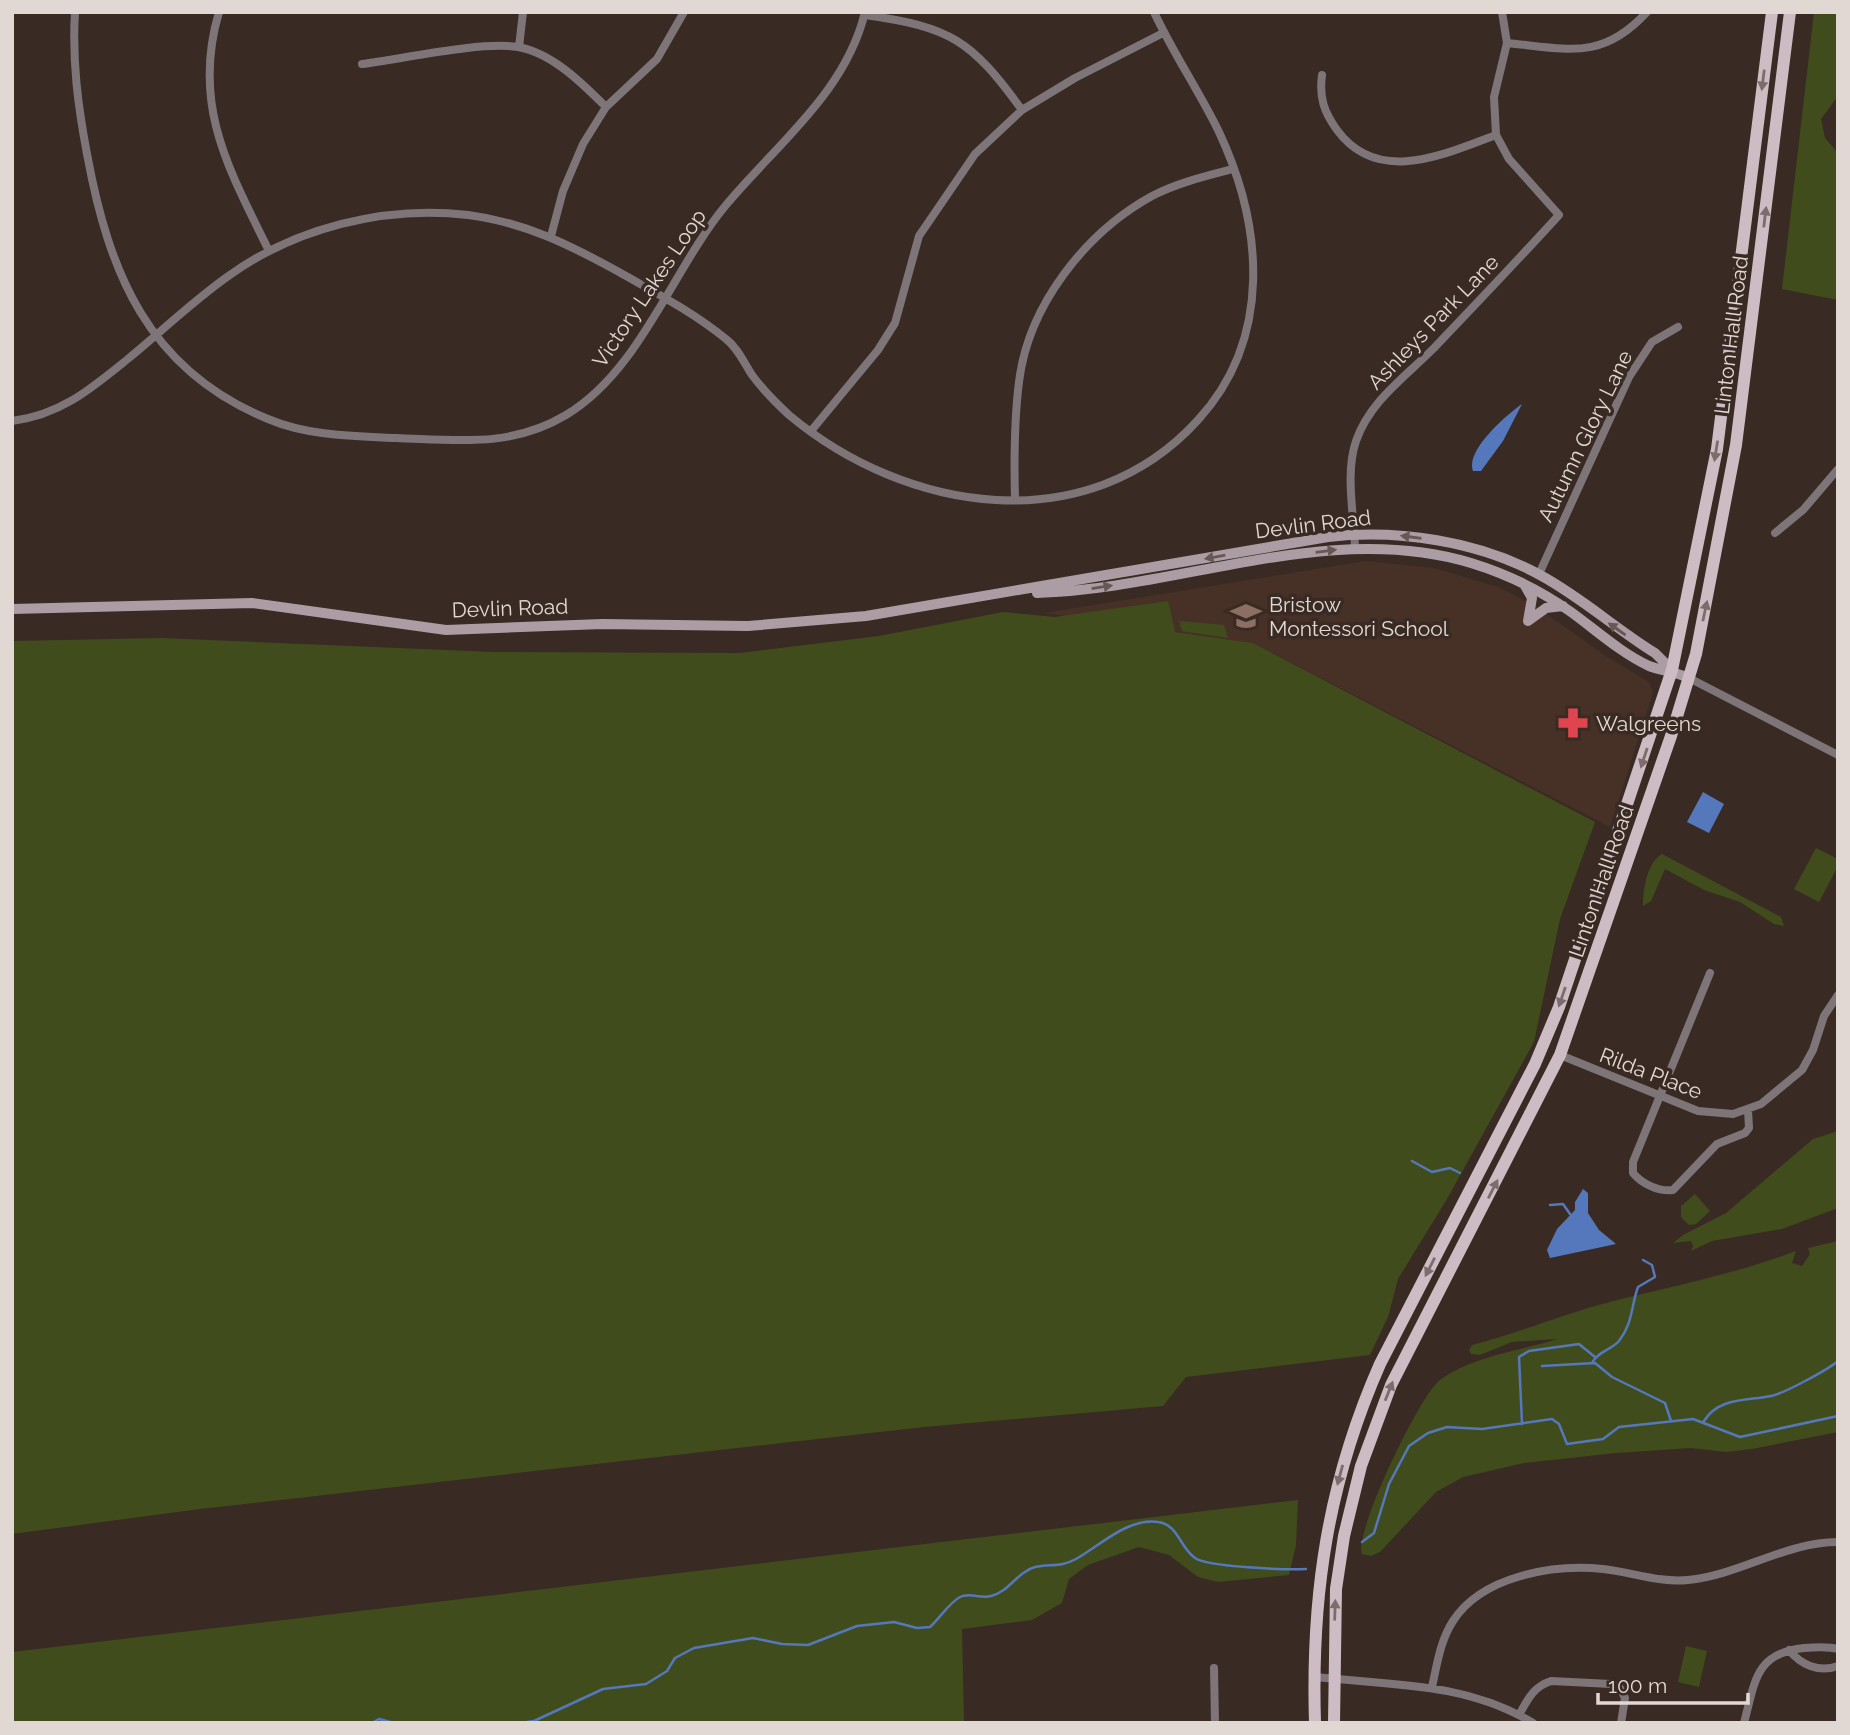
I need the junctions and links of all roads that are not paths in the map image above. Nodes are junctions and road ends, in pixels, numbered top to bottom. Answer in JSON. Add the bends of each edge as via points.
{"nodes":[{"id":1,"x":75,"y":12,"type":"edge"},
{"id":2,"x":219,"y":12,"type":"edge"},
{"id":3,"x":523,"y":12,"type":"edge"},
{"id":4,"x":684,"y":12,"type":"edge"},
{"id":5,"x":1154,"y":12,"type":"edge"},
{"id":6,"x":1502,"y":12,"type":"edge"},
{"id":7,"x":1647,"y":12,"type":"edge"},
{"id":8,"x":1772,"y":12,"type":"edge"},
{"id":9,"x":1790,"y":12,"type":"edge"},
{"id":10,"x":865,"y":14,"type":"edge"},
{"id":11,"x":1163,"y":33,"type":"junction"},
{"id":12,"x":1507,"y":43,"type":"junction"},
{"id":13,"x":519,"y":47,"type":"junction"},
{"id":14,"x":362,"y":64,"type":"dead end"},
{"id":15,"x":1322,"y":75,"type":"dead end"},
{"id":16,"x":606,"y":107,"type":"junction"},
{"id":17,"x":1022,"y":110,"type":"junction"},
{"id":18,"x":1496,"y":135,"type":"junction"},
{"id":19,"x":1233,"y":169,"type":"junction"},
{"id":20,"x":551,"y":236,"type":"junction"},
{"id":21,"x":270,"y":251,"type":"junction"},
{"id":22,"x":666,"y":296,"type":"junction"},
{"id":23,"x":1678,"y":327,"type":"dead end"},
{"id":24,"x":156,"y":336,"type":"junction"},
{"id":25,"x":12,"y":421,"type":"edge"},
{"id":26,"x":811,"y":431,"type":"junction"},
{"id":27,"x":1838,"y":469,"type":"edge"},
{"id":28,"x":1015,"y":500,"type":"junction"},
{"id":29,"x":1775,"y":533,"type":"dead end"},
{"id":30,"x":1354,"y":534,"type":"junction"},
{"id":31,"x":1355,"y":548,"type":"junction"},
{"id":32,"x":1539,"y":574,"type":"junction"},
{"id":33,"x":1524,"y":584,"type":"junction"},
{"id":34,"x":1009,"y":594,"type":"junction"},
{"id":35,"x":1563,"y":606,"type":"junction"},
{"id":36,"x":12,"y":609,"type":"edge"},
{"id":37,"x":1672,"y":670,"type":"junction"},
{"id":38,"x":1689,"y":678,"type":"junction"},
{"id":39,"x":1838,"y":755,"type":"edge"},
{"id":40,"x":1710,"y":972,"type":"dead end"},
{"id":41,"x":1838,"y":995,"type":"edge"},
{"id":42,"x":1560,"y":1055,"type":"junction"},
{"id":43,"x":1660,"y":1096,"type":"junction"},
{"id":44,"x":1748,"y":1110,"type":"junction"},
{"id":45,"x":1838,"y":1542,"type":"edge"},
{"id":46,"x":1838,"y":1649,"type":"edge"},
{"id":47,"x":1789,"y":1650,"type":"junction"},
{"id":48,"x":1838,"y":1666,"type":"edge"},
{"id":49,"x":1214,"y":1668,"type":"dead end"},
{"id":50,"x":1315,"y":1677,"type":"junction"},
{"id":51,"x":1333,"y":1679,"type":"junction"},
{"id":52,"x":1432,"y":1687,"type":"junction"},
{"id":53,"x":1520,"y":1715,"type":"junction"},
{"id":54,"x":1215,"y":1723,"type":"edge"},
{"id":55,"x":1315,"y":1723,"type":"edge"},
{"id":56,"x":1334,"y":1723,"type":"edge"},
{"id":57,"x":1532,"y":1723,"type":"edge"},
{"id":58,"x":1621,"y":1723,"type":"edge"},
{"id":59,"x":1744,"y":1723,"type":"edge"}],
"edges":[{"from":1,"to":24,"type":"street","name":"Victory Lakes Loop","via":[[75,89],[96,204],[120,277]]},
{"from":2,"to":21,"type":"street","via":[[209,71],[220,143],[233,181]]},
{"from":3,"to":13,"type":"street"},
{"from":4,"to":16,"type":"street","via":[[657,59]]},
{"from":5,"to":11,"type":"street"},
{"from":6,"to":12,"type":"street"},
{"from":7,"to":12,"type":"street","via":[[1627,34],[1599,46],[1568,49]]},
{"from":8,"to":37,"type":"main road","name":"Linton Hall Road","one_way":true,"via":[[1717,449]]},
{"from":38,"to":9,"type":"main road","name":"Linton Hall Road","one_way":true,"via":[[1736,445]]},
{"from":10,"to":17,"type":"street","via":[[936,28],[960,40],[980,56]]},
{"from":10,"to":22,"type":"street","name":"Victory Lakes Loop","via":[[835,78],[809,116],[724,207]]},
{"from":11,"to":17,"type":"street"},
{"from":11,"to":19,"type":"street","via":[[1218,131]]},
{"from":12,"to":18,"type":"street","via":[[1494,97]]},
{"from":13,"to":14,"type":"street"},
{"from":13,"to":16,"type":"street","via":[[555,63]]},
{"from":15,"to":18,"type":"street","via":[[1320,94],[1326,114],[1341,135],[1367,156],[1409,162]]},
{"from":16,"to":20,"type":"street","via":[[583,144]]},
{"from":17,"to":26,"type":"street","via":[[975,154],[940,204],[919,236],[895,323]]},
{"from":18,"to":30,"type":"street","name":"Ashleys Park Lane","via":[[1509,159],[1559,215],[1373,410],[1356,442],[1353,460]]},
{"from":19,"to":28,"type":"street","via":[[1152,196],[1115,221],[1078,256],[1053,290],[1033,330],[1019,380]]},
{"from":19,"to":28,"type":"street","via":[[1249,219],[1255,270],[1248,324],[1233,369],[1208,409],[1176,444],[1133,473],[1087,492]]},
{"from":20,"to":21,"type":"street","via":[[522,225],[468,215],[424,213],[334,226]]},
{"from":20,"to":22,"type":"street"},
{"from":21,"to":24,"type":"street","via":[[228,276]]},
{"from":22,"to":24,"type":"street","name":"Victory Lakes Loop","via":[[600,392],[541,429],[501,440],[459,443],[350,436],[271,420],[210,388]]},
{"from":22,"to":26,"type":"street","via":[[732,342],[773,400]]},
{"from":23,"to":32,"type":"street","name":"Autumn Glory Lane","via":[[1652,342],[1637,363]]},
{"from":24,"to":25,"type":"street","via":[[65,406],[44,416]]},
{"from":26,"to":28,"type":"street","via":[[861,462],[908,483],[964,499]]},
{"from":27,"to":29,"type":"street","via":[[1803,510]]},
{"from":30,"to":31,"type":"street","name":"Ashleys Park Lane"},
{"from":32,"to":30,"type":"main road","name":"Devlin Road","one_way":true,"via":[[1466,548],[1402,536]]},
{"from":30,"to":34,"type":"main road","name":"Devlin Road","one_way":true},
{"from":31,"to":33,"type":"main road","name":"Devlin Road","via":[[1436,555]]},
{"from":34,"to":31,"type":"main road","name":"Devlin Road","one_way":true,"via":[[1079,591]]},
{"from":37,"to":32,"type":"main road","name":"Devlin Road","one_way":true,"via":[[1655,653]]},
{"from":33,"to":35,"type":"main road","name":"Devlin Road"},
{"from":33,"to":35,"type":"main road","via":[[1532,598],[1528,621],[1546,608]]},
{"from":34,"to":36,"type":"main road","name":"Devlin Road","via":[[819,622],[710,627],[602,624],[446,630],[252,603]]},
{"from":35,"to":37,"type":"main road","name":"Devlin Road","via":[[1651,667]]},
{"from":37,"to":38,"type":"main road","name":"Devlin Road"},
{"from":37,"to":50,"type":"main road","name":"Linton Hall Road","one_way":true,"via":[[1559,1006],[1535,1064],[1359,1412],[1325,1539],[1316,1606]]},
{"from":38,"to":39,"type":"street"},
{"from":38,"to":42,"type":"main road","name":"Linton Hall Road"},
{"from":40,"to":43,"type":"street"},
{"from":41,"to":44,"type":"street","name":"Rilda Place","via":[[1824,1016],[1802,1070],[1773,1096]]},
{"from":42,"to":43,"type":"street","name":"Rilda Place"},
{"from":51,"to":42,"type":"main road","name":"Linton Hall Road","one_way":true,"via":[[1336,1590],[1361,1466],[1391,1385]]},
{"from":43,"to":44,"type":"street","name":"Rilda Place","via":[[1715,1114]]},
{"from":43,"to":44,"type":"street","via":[[1632,1168],[1637,1179],[1663,1191],[1678,1186],[1717,1144],[1745,1133]]},
{"from":45,"to":52,"type":"street","via":[[1799,1546],[1686,1580],[1583,1568],[1522,1576],[1474,1598],[1453,1621],[1439,1653]]},
{"from":46,"to":47,"type":"street"},
{"from":47,"to":48,"type":"street","via":[[1811,1666]]},
{"from":47,"to":59,"type":"street","via":[[1776,1654],[1761,1668]]},
{"from":49,"to":54,"type":"street"},
{"from":50,"to":51,"type":"street"},
{"from":50,"to":55,"type":"main road","name":"Linton Hall Road"},
{"from":51,"to":52,"type":"street"},
{"from":51,"to":56,"type":"main road","name":"Linton Hall Road"},
{"from":52,"to":53,"type":"street","via":[[1479,1698]]},
{"from":53,"to":57,"type":"street"},
{"from":53,"to":58,"type":"street","via":[[1530,1695],[1551,1681],[1611,1684],[1620,1688],[1625,1698]]}]}
